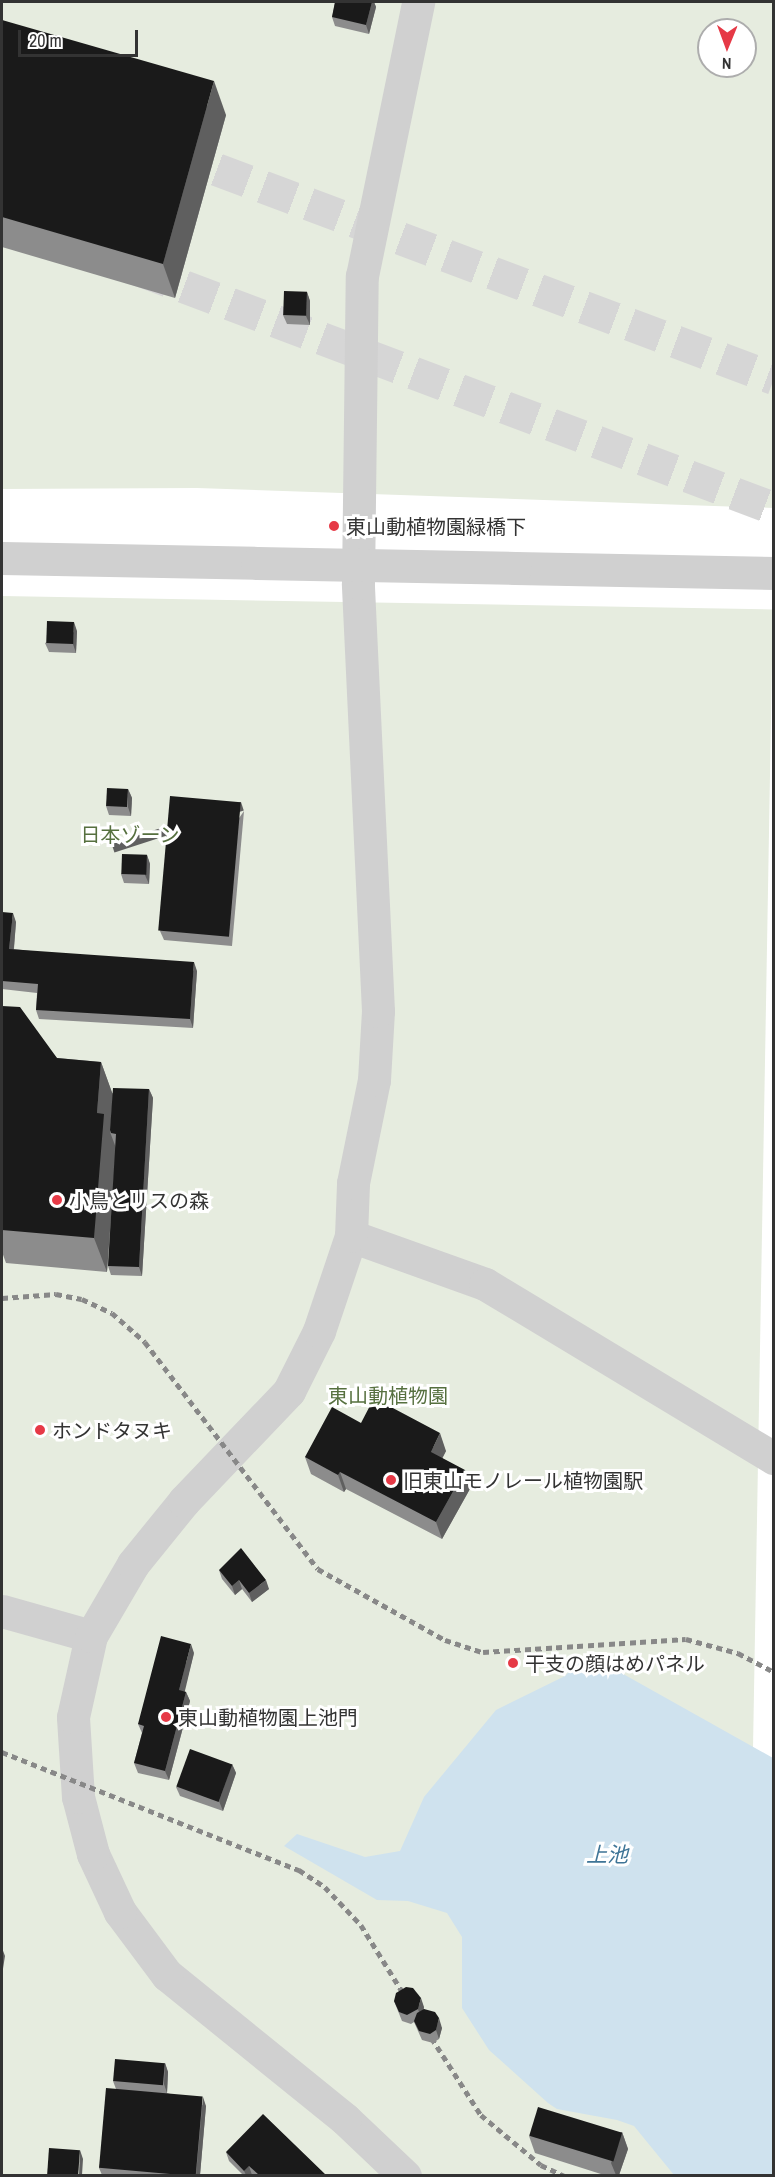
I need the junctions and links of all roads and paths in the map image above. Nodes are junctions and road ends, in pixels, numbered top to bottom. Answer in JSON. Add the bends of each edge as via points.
{"nodes":[{"id":1,"x":418,"y":2,"type":"edge"},
{"id":2,"x":2,"y":558,"type":"edge"},
{"id":3,"x":774,"y":573,"type":"edge"},
{"id":4,"x":351,"y":1236,"type":"junction"},
{"id":5,"x":774,"y":1458,"type":"edge"},
{"id":6,"x":2,"y":1611,"type":"edge"},
{"id":7,"x":91,"y":1636,"type":"junction"},
{"id":8,"x":405,"y":2175,"type":"edge"}],
"edges":[{"from":1,"to":4,"type":"street","via":[[362,276],[358,583],[378,1002],[374,1080],[354,1183]]},
{"from":2,"to":3,"type":"street","bridge":true},
{"from":4,"to":5,"type":"street","via":[[485,1284]]},
{"from":4,"to":7,"type":"street","via":[[319,1331],[289,1391],[184,1501],[133,1564]]},
{"from":6,"to":7,"type":"street"},
{"from":7,"to":8,"type":"street","via":[[73,1717],[78,1797],[93,1854],[120,1912],[167,1975],[345,2120]]}]}
